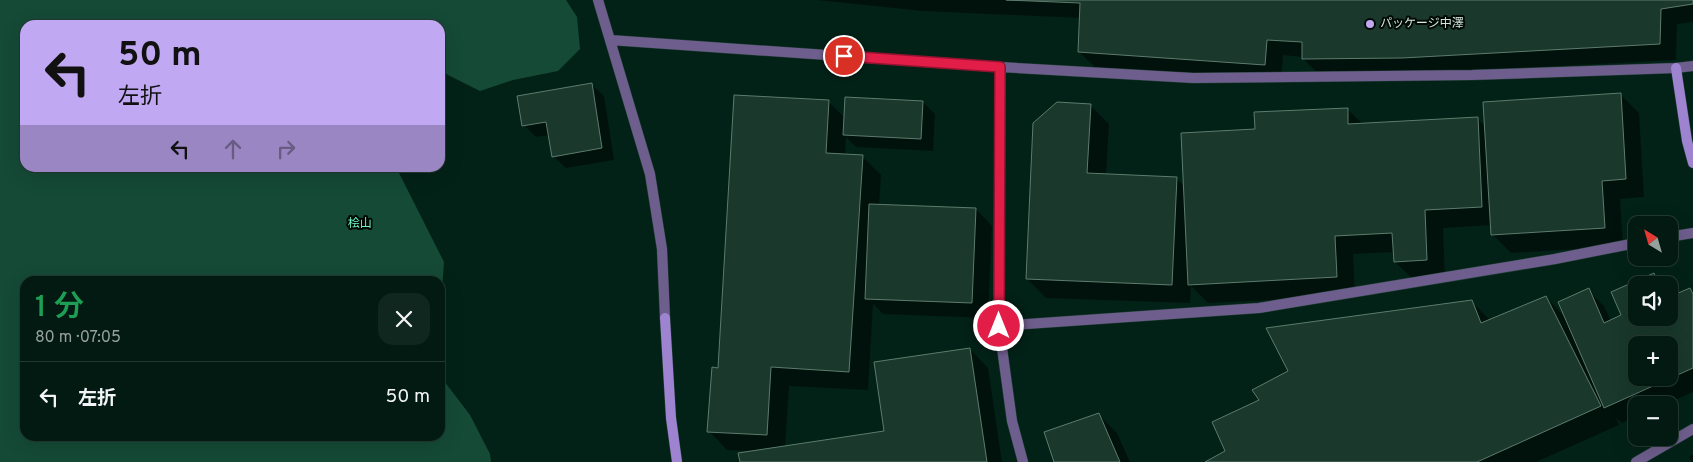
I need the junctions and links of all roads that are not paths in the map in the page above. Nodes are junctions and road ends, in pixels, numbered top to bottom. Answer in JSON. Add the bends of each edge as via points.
{"nodes":[{"id":1,"x":598,"y":0,"type":"edge"},
{"id":2,"x":610,"y":40,"type":"junction"},
{"id":3,"x":1693,"y":66,"type":"edge"},
{"id":4,"x":1000,"y":67,"type":"junction"},
{"id":5,"x":1676,"y":68,"type":"junction"},
{"id":6,"x":1693,"y":163,"type":"edge"},
{"id":7,"x":1693,"y":232,"type":"edge"},
{"id":8,"x":1678,"y":235,"type":"edge"},
{"id":9,"x":1628,"y":245,"type":"edge"},
{"id":10,"x":999,"y":326,"type":"junction"},
{"id":11,"x":1693,"y":429,"type":"edge"},
{"id":12,"x":678,"y":462,"type":"edge"},
{"id":13,"x":1023,"y":462,"type":"edge"},
{"id":14,"x":1636,"y":462,"type":"edge"}],
"edges":[{"from":1,"to":2,"type":"street"},
{"from":2,"to":4,"type":"street"},
{"from":2,"to":12,"type":"street","via":[[650,174],[662,249],[671,418]]},
{"from":3,"to":5,"type":"street"},
{"from":4,"to":5,"type":"street","via":[[1193,78],[1472,75]]},
{"from":4,"to":10,"type":"street"},
{"from":5,"to":6,"type":"street"},
{"from":7,"to":8,"type":"street"},
{"from":9,"to":10,"type":"street","via":[[1259,308]]},
{"from":10,"to":13,"type":"street","via":[[1012,421]]},
{"from":11,"to":14,"type":"street"}]}
